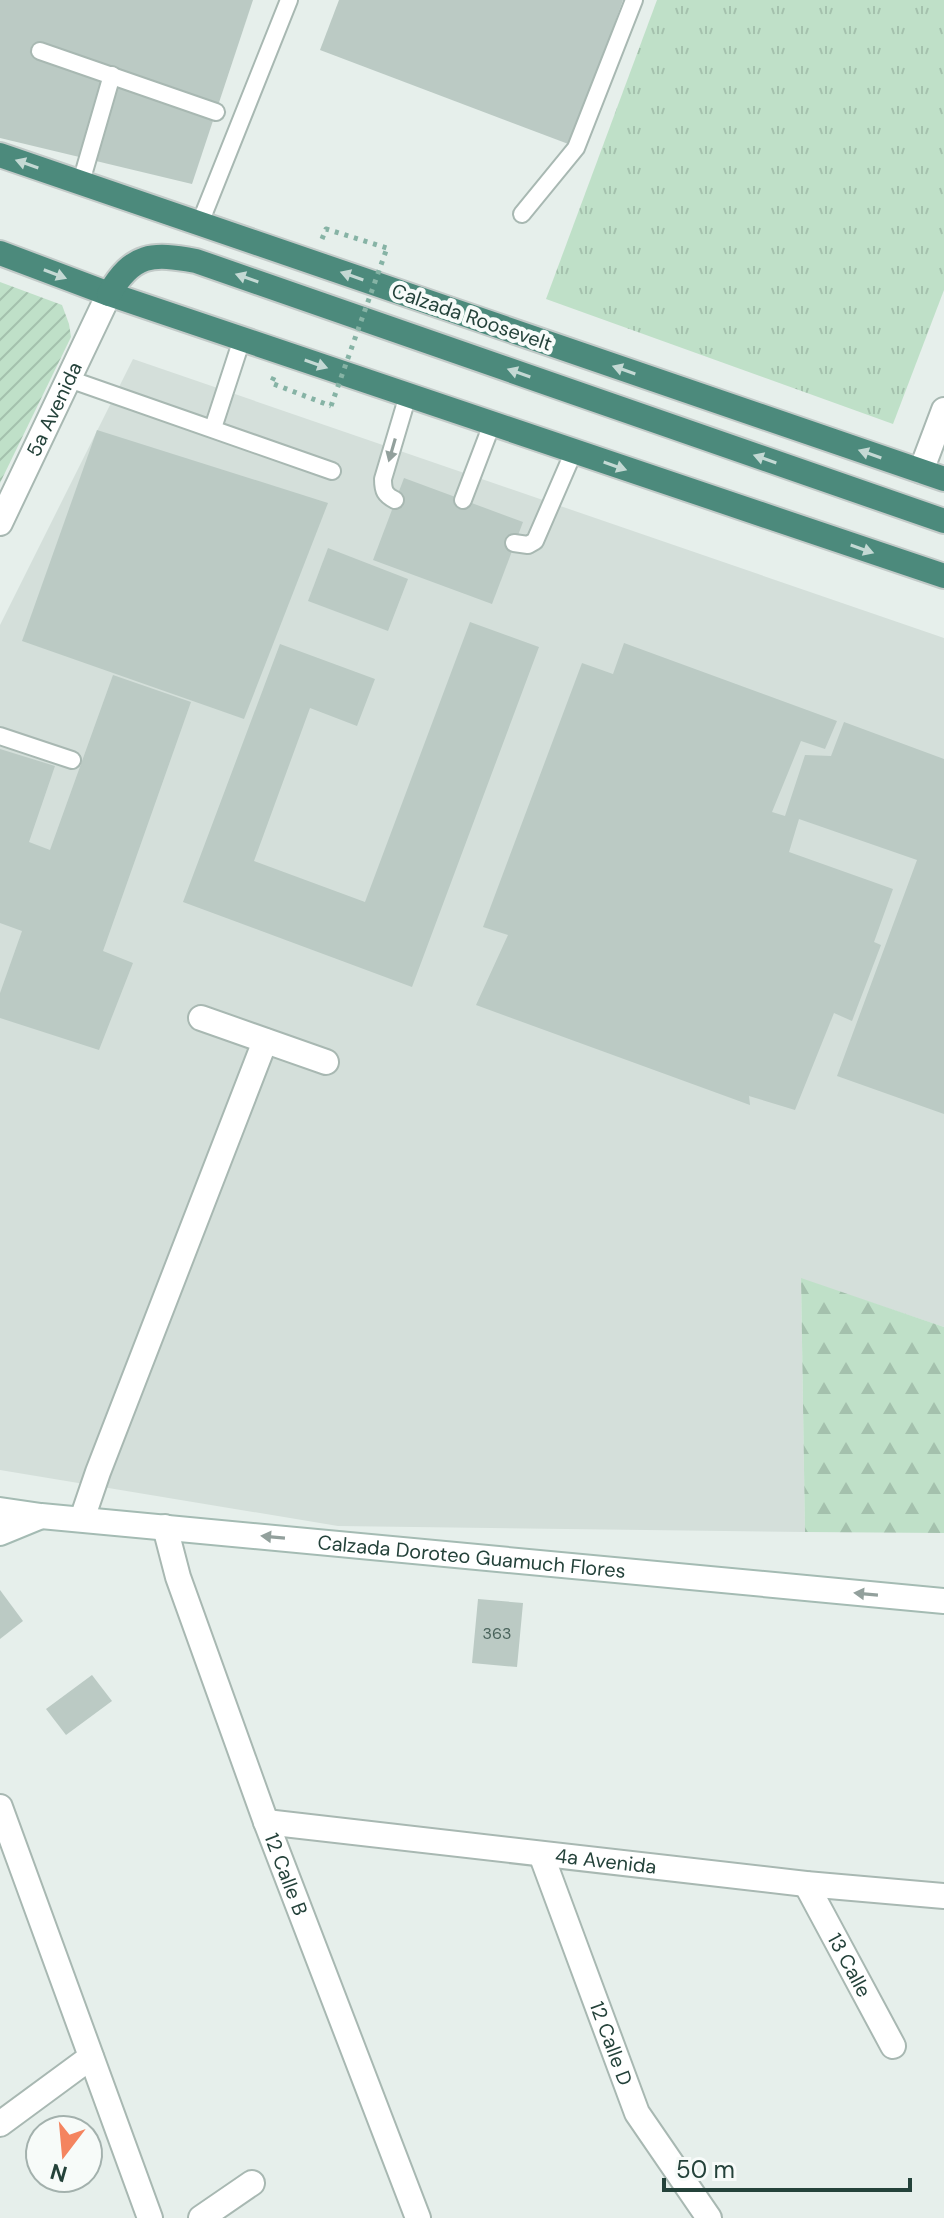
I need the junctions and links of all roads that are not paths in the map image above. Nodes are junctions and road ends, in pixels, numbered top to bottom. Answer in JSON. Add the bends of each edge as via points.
{"nodes":[{"id":1,"x":289,"y":0,"type":"edge"},
{"id":2,"x":634,"y":0,"type":"edge"},
{"id":3,"x":40,"y":51,"type":"dead end"},
{"id":4,"x":112,"y":75,"type":"junction"},
{"id":5,"x":216,"y":112,"type":"dead end"},
{"id":6,"x":0,"y":155,"type":"edge"},
{"id":7,"x":81,"y":182,"type":"junction"},
{"id":8,"x":522,"y":214,"type":"dead end"},
{"id":9,"x":200,"y":223,"type":"junction"},
{"id":10,"x":0,"y":253,"type":"edge"},
{"id":11,"x":109,"y":294,"type":"junction"},
{"id":12,"x":242,"y":339,"type":"junction"},
{"id":13,"x":69,"y":379,"type":"junction"},
{"id":14,"x":408,"y":395,"type":"junction"},
{"id":15,"x":944,"y":410,"type":"edge"},
{"id":16,"x":492,"y":424,"type":"junction"},
{"id":17,"x":213,"y":428,"type":"junction"},
{"id":18,"x":574,"y":451,"type":"junction"},
{"id":19,"x":332,"y":471,"type":"dead end"},
{"id":20,"x":932,"y":475,"type":"edge"},
{"id":21,"x":395,"y":500,"type":"dead end"},
{"id":22,"x":463,"y":500,"type":"dead end"},
{"id":23,"x":944,"y":521,"type":"edge"},
{"id":24,"x":0,"y":523,"type":"edge"},
{"id":25,"x":514,"y":543,"type":"dead end"},
{"id":26,"x":944,"y":576,"type":"edge"},
{"id":27,"x":0,"y":736,"type":"edge"},
{"id":28,"x":72,"y":760,"type":"dead end"},
{"id":29,"x":201,"y":1018,"type":"dead end"},
{"id":30,"x":265,"y":1041,"type":"junction"},
{"id":31,"x":326,"y":1062,"type":"dead end"},
{"id":32,"x":0,"y":1510,"type":"edge"},
{"id":33,"x":41,"y":1516,"type":"junction"},
{"id":34,"x":82,"y":1519,"type":"junction"},
{"id":35,"x":165,"y":1527,"type":"junction"},
{"id":36,"x":0,"y":1533,"type":"edge"},
{"id":37,"x":944,"y":1601,"type":"edge"},
{"id":38,"x":0,"y":1807,"type":"edge"},
{"id":39,"x":266,"y":1822,"type":"junction"},
{"id":40,"x":6,"y":1842,"type":"edge"},
{"id":41,"x":541,"y":1854,"type":"junction"},
{"id":42,"x":806,"y":1884,"type":"junction"},
{"id":43,"x":944,"y":1896,"type":"edge"},
{"id":44,"x":893,"y":2046,"type":"dead end"},
{"id":45,"x":91,"y":2057,"type":"junction"},
{"id":46,"x":0,"y":2124,"type":"edge"},
{"id":47,"x":252,"y":2183,"type":"dead end"},
{"id":48,"x":150,"y":2218,"type":"edge"},
{"id":49,"x":201,"y":2218,"type":"edge"},
{"id":50,"x":418,"y":2218,"type":"edge"},
{"id":51,"x":709,"y":2218,"type":"edge"}],
"edges":[{"from":1,"to":9,"type":"lane"},
{"from":2,"to":8,"type":"lane","via":[[576,148]]},
{"from":3,"to":4,"type":"lane"},
{"from":4,"to":5,"type":"lane"},
{"from":4,"to":7,"type":"lane"},
{"from":7,"to":6,"type":"highway","name":"Calzada Roosevelt","one_way":true},
{"from":7,"to":9,"type":"highway","name":"Calzada Roosevelt"},
{"from":20,"to":9,"type":"highway","name":"Calzada Roosevelt","one_way":true},
{"from":10,"to":11,"type":"highway","one_way":true},
{"from":11,"to":12,"type":"highway"},
{"from":11,"to":13,"type":"street","name":"5a Avenida"},
{"from":23,"to":11,"type":"highway","one_way":true,"via":[[196,261],[142,258],[120,276]]},
{"from":12,"to":14,"type":"highway","one_way":true},
{"from":12,"to":17,"type":"lane"},
{"from":13,"to":17,"type":"lane"},
{"from":13,"to":24,"type":"street","name":"5a Avenida"},
{"from":14,"to":16,"type":"highway"},
{"from":14,"to":21,"type":"lane","one_way":true,"via":[[383,479],[383,490]]},
{"from":15,"to":20,"type":"street"},
{"from":16,"to":18,"type":"highway"},
{"from":16,"to":22,"type":"lane"},
{"from":17,"to":19,"type":"lane"},
{"from":18,"to":25,"type":"lane","via":[[535,541]]},
{"from":18,"to":26,"type":"highway","one_way":true},
{"from":27,"to":28,"type":"lane"},
{"from":29,"to":30,"type":"street"},
{"from":30,"to":31,"type":"street"},
{"from":30,"to":34,"type":"street"},
{"from":32,"to":33,"type":"street","name":"Calzada Doroteo Guamuch Flores"},
{"from":33,"to":34,"type":"street","name":"Calzada Doroteo Guamuch Flores"},
{"from":33,"to":36,"type":"street"},
{"from":34,"to":35,"type":"street","name":"Calzada Doroteo Guamuch Flores"},
{"from":37,"to":35,"type":"street","name":"Calzada Doroteo Guamuch Flores","one_way":true},
{"from":35,"to":39,"type":"street","name":"12 Calle B"},
{"from":38,"to":40,"type":"street"},
{"from":39,"to":41,"type":"street","name":"4a Avenida"},
{"from":39,"to":50,"type":"street","name":"12 Calle B"},
{"from":40,"to":45,"type":"street"},
{"from":41,"to":42,"type":"street","name":"4a Avenida"},
{"from":41,"to":51,"type":"street","name":"12 Calle D","via":[[637,2113]]},
{"from":42,"to":43,"type":"street","name":"4a Avenida"},
{"from":42,"to":44,"type":"street","name":"13 Calle"},
{"from":45,"to":46,"type":"street"},
{"from":45,"to":48,"type":"street"},
{"from":47,"to":49,"type":"street"}]}
